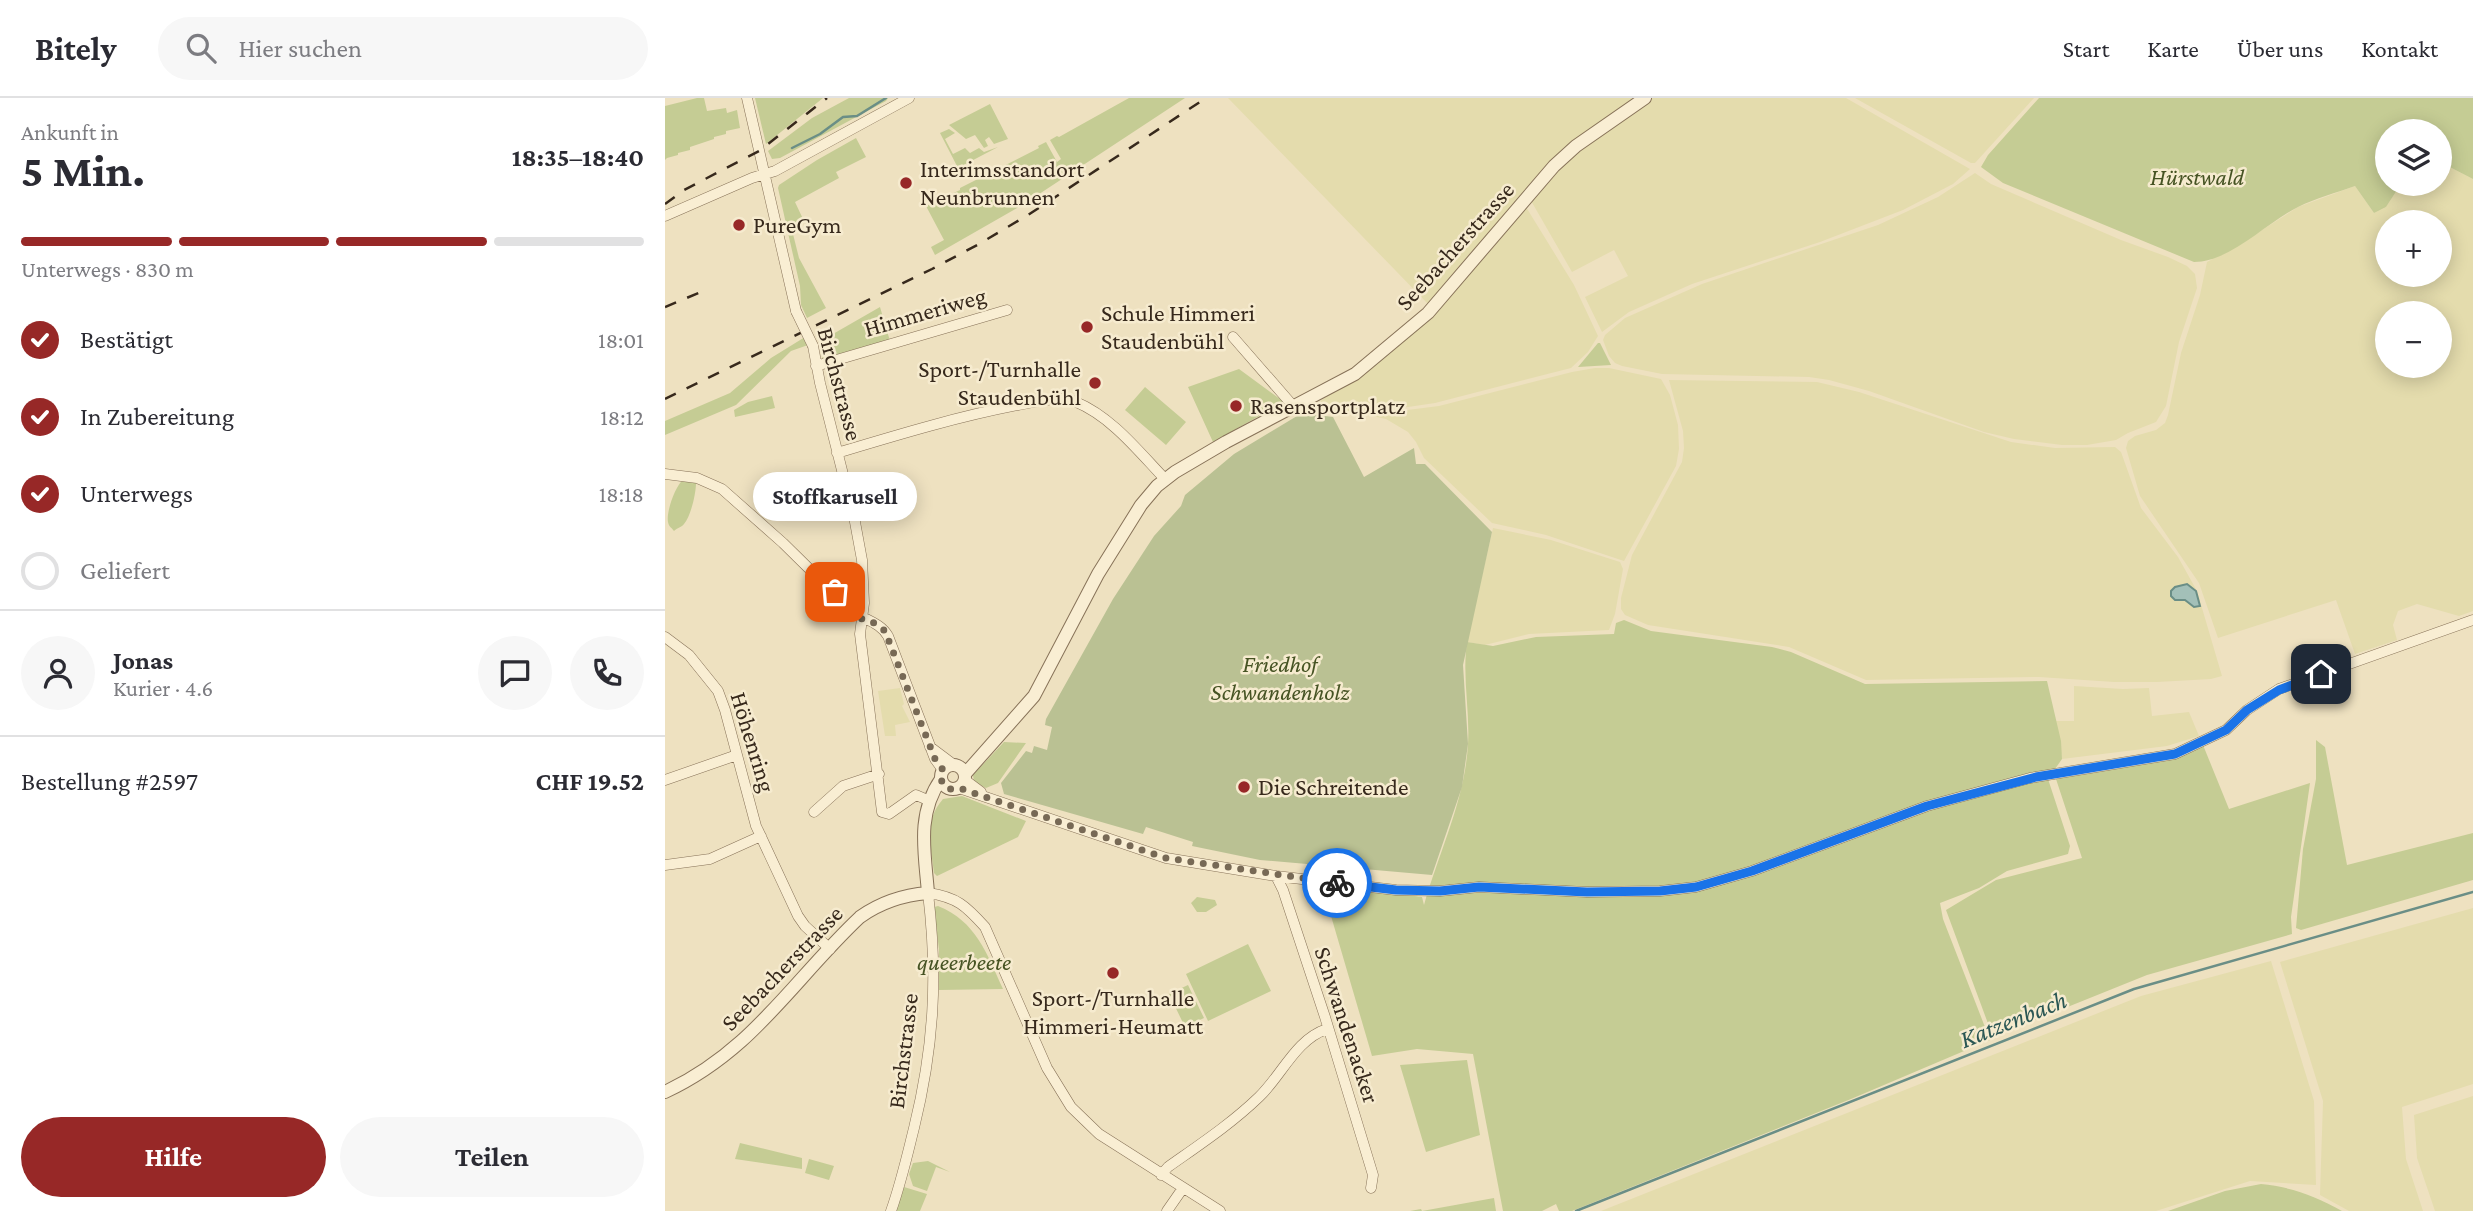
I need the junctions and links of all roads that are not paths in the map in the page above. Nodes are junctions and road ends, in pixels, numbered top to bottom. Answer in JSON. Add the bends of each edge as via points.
{"nodes":[{"id":1,"x":747,"y":98,"type":"edge"},
{"id":2,"x":909,"y":98,"type":"edge"},
{"id":3,"x":1645,"y":98,"type":"edge"},
{"id":4,"x":764,"y":175,"type":"junction"},
{"id":5,"x":665,"y":216,"type":"edge"},
{"id":6,"x":1007,"y":310,"type":"dead end"},
{"id":7,"x":1233,"y":337,"type":"dead end"},
{"id":8,"x":816,"y":366,"type":"junction"},
{"id":9,"x":1294,"y":407,"type":"junction"},
{"id":10,"x":837,"y":453,"type":"junction"},
{"id":11,"x":665,"y":474,"type":"edge"},
{"id":12,"x":1165,"y":479,"type":"junction"},
{"id":13,"x":862,"y":619,"type":"junction"},
{"id":14,"x":2473,"y":620,"type":"edge"},
{"id":15,"x":665,"y":637,"type":"edge"},
{"id":16,"x":737,"y":755,"type":"junction"},
{"id":17,"x":879,"y":774,"type":"junction"},
{"id":18,"x":954,"y":776,"type":"junction"},
{"id":19,"x":665,"y":780,"type":"edge"},
{"id":20,"x":930,"y":801,"type":"junction"},
{"id":21,"x":814,"y":812,"type":"dead end"},
{"id":22,"x":761,"y":836,"type":"junction"},
{"id":23,"x":665,"y":865,"type":"edge"},
{"id":24,"x":1276,"y":876,"type":"junction"},
{"id":25,"x":928,"y":893,"type":"junction"},
{"id":26,"x":830,"y":948,"type":"junction"},
{"id":27,"x":1327,"y":1029,"type":"junction"},
{"id":28,"x":666,"y":1087,"type":"edge"},
{"id":29,"x":1161,"y":1175,"type":"junction"},
{"id":30,"x":1183,"y":1188,"type":"junction"},
{"id":31,"x":1371,"y":1188,"type":"dead end"},
{"id":32,"x":891,"y":1211,"type":"edge"},
{"id":33,"x":1167,"y":1211,"type":"edge"},
{"id":34,"x":1220,"y":1211,"type":"edge"}],
"edges":[{"from":1,"to":4,"type":"street","name":"Birchstrasse"},
{"from":2,"to":4,"type":"street"},
{"from":3,"to":9,"type":"street","name":"Seebacherstrasse","via":[[1554,166],[1428,313],[1355,374]]},
{"from":4,"to":5,"type":"street"},
{"from":4,"to":8,"type":"street","name":"Birchstrasse","bridge":true,"via":[[796,311],[813,346]]},
{"from":6,"to":8,"type":"street","name":"Himmeriweg"},
{"from":7,"to":9,"type":"street"},
{"from":8,"to":10,"type":"street","name":"Birchstrasse"},
{"from":9,"to":12,"type":"street","name":"Seebacherstrasse"},
{"from":10,"to":12,"type":"street","via":[[971,415],[1049,400],[1074,401],[1131,443]]},
{"from":10,"to":13,"type":"street","name":"Birchstrasse","via":[[859,543]]},
{"from":11,"to":13,"type":"street","via":[[697,478],[722,489]]},
{"from":12,"to":18,"type":"street","name":"Seebacherstrasse","via":[[1141,505],[1098,575],[1034,696],[990,747]]},
{"from":13,"to":17,"type":"street","name":"Birchstrasse","via":[[860,634]]},
{"from":13,"to":18,"type":"street","via":[[882,627],[888,636],[930,747]]},
{"from":14,"to":24,"type":"street","via":[[2279,690],[2226,730],[2175,754],[2036,777],[1927,806],[1696,887],[1587,892],[1479,887],[1396,890]]},
{"from":15,"to":16,"type":"street","name":"Höhenring","via":[[688,655],[718,691]]},
{"from":16,"to":19,"type":"street"},
{"from":16,"to":22,"type":"street","name":"Höhenring"},
{"from":17,"to":20,"type":"street","name":"Birchstrasse","via":[[885,814],[916,795]]},
{"from":17,"to":21,"type":"street","via":[[843,786]]},
{"from":18,"to":20,"type":"street","name":"Seebacherstrasse","via":[[932,792]]},
{"from":18,"to":24,"type":"street","via":[[990,798],[1166,858]]},
{"from":20,"to":25,"type":"street","name":"Seebacherstrasse","via":[[922,833]]},
{"from":22,"to":23,"type":"street","via":[[711,859]]},
{"from":22,"to":26,"type":"street","name":"Höhenring","via":[[798,916]]},
{"from":24,"to":27,"type":"street","name":"Schwandenacker"},
{"from":25,"to":26,"type":"street","name":"Seebacherstrasse","via":[[871,909]]},
{"from":25,"to":29,"type":"street","via":[[952,897],[985,927],[1047,1068],[1071,1107],[1099,1134]]},
{"from":25,"to":32,"type":"street","name":"Birchstrasse","via":[[933,934],[932,1034],[917,1121]]},
{"from":26,"to":28,"type":"street","name":"Seebacherstrasse","via":[[740,1044],[714,1065]]},
{"from":27,"to":29,"type":"street","via":[[1310,1036],[1274,1082],[1239,1116]]},
{"from":27,"to":31,"type":"street","name":"Schwandenacker","via":[[1373,1175]]},
{"from":29,"to":30,"type":"street"},
{"from":30,"to":33,"type":"street"},
{"from":30,"to":34,"type":"street"}]}
